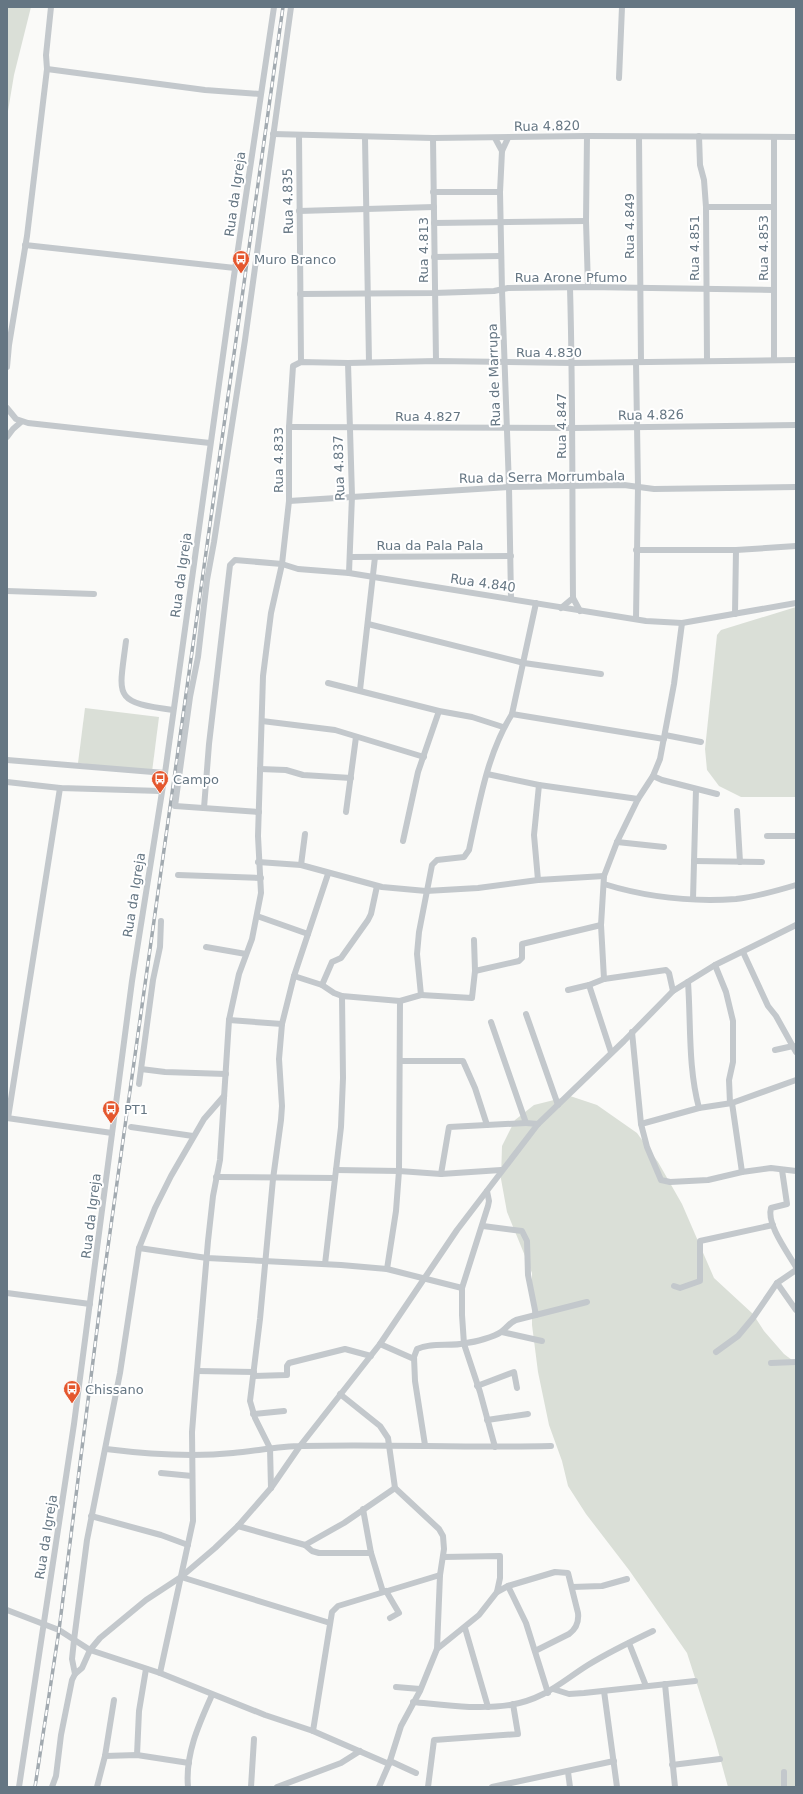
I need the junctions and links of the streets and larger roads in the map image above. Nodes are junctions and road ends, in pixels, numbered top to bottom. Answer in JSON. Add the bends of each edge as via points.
{"nodes":[{"id":1,"x":51,"y":7,"type":"edge"},
{"id":2,"x":274,"y":7,"type":"edge"},
{"id":3,"x":292,"y":7,"type":"edge"},
{"id":4,"x":622,"y":7,"type":"edge"},
{"id":5,"x":47,"y":69,"type":"junction"},
{"id":6,"x":619,"y":78,"type":"dead end"},
{"id":7,"x":260,"y":94,"type":"junction"},
{"id":8,"x":273,"y":134,"type":"junction"},
{"id":9,"x":299,"y":135,"type":"junction"},
{"id":10,"x":587,"y":136,"type":"junction"},
{"id":11,"x":699,"y":136,"type":"junction"},
{"id":12,"x":639,"y":137,"type":"junction"},
{"id":13,"x":774,"y":137,"type":"junction"},
{"id":14,"x":796,"y":137,"type":"edge"},
{"id":15,"x":366,"y":138,"type":"junction"},
{"id":16,"x":433,"y":138,"type":"junction"},
{"id":17,"x":495,"y":138,"type":"junction"},
{"id":18,"x":508,"y":138,"type":"junction"},
{"id":19,"x":502,"y":151,"type":"junction"},
{"id":20,"x":433,"y":192,"type":"junction"},
{"id":21,"x":500,"y":192,"type":"junction"},
{"id":22,"x":434,"y":207,"type":"junction"},
{"id":23,"x":706,"y":207,"type":"junction"},
{"id":24,"x":774,"y":207,"type":"junction"},
{"id":25,"x":367,"y":210,"type":"junction"},
{"id":26,"x":299,"y":211,"type":"junction"},
{"id":27,"x":500,"y":221,"type":"junction"},
{"id":28,"x":586,"y":221,"type":"junction"},
{"id":29,"x":434,"y":223,"type":"junction"},
{"id":30,"x":25,"y":245,"type":"junction"},
{"id":31,"x":501,"y":256,"type":"junction"},
{"id":32,"x":434,"y":257,"type":"junction"},
{"id":33,"x":235,"y":268,"type":"junction"},
{"id":34,"x":570,"y":288,"type":"junction"},
{"id":35,"x":588,"y":288,"type":"junction"},
{"id":36,"x":640,"y":288,"type":"junction"},
{"id":37,"x":502,"y":290,"type":"junction"},
{"id":38,"x":706,"y":290,"type":"junction"},
{"id":39,"x":774,"y":290,"type":"junction"},
{"id":40,"x":368,"y":293,"type":"junction"},
{"id":41,"x":434,"y":293,"type":"junction"},
{"id":42,"x":300,"y":294,"type":"junction"},
{"id":43,"x":774,"y":360,"type":"junction"},
{"id":44,"x":796,"y":360,"type":"edge"},
{"id":45,"x":436,"y":361,"type":"junction"},
{"id":46,"x":707,"y":361,"type":"junction"},
{"id":47,"x":301,"y":362,"type":"junction"},
{"id":48,"x":369,"y":362,"type":"junction"},
{"id":49,"x":572,"y":362,"type":"junction"},
{"id":50,"x":638,"y":362,"type":"junction"},
{"id":51,"x":348,"y":363,"type":"junction"},
{"id":52,"x":505,"y":363,"type":"junction"},
{"id":53,"x":7,"y":366,"type":"edge"},
{"id":54,"x":7,"y":408,"type":"edge"},
{"id":55,"x":21,"y":422,"type":"junction"},
{"id":56,"x":796,"y":424,"type":"edge"},
{"id":57,"x":636,"y":426,"type":"junction"},
{"id":58,"x":289,"y":427,"type":"junction"},
{"id":59,"x":349,"y":427,"type":"junction"},
{"id":60,"x":506,"y":427,"type":"junction"},
{"id":61,"x":573,"y":428,"type":"junction"},
{"id":62,"x":7,"y":437,"type":"edge"},
{"id":63,"x":210,"y":444,"type":"junction"},
{"id":64,"x":572,"y":485,"type":"junction"},
{"id":65,"x":509,"y":487,"type":"junction"},
{"id":66,"x":638,"y":487,"type":"junction"},
{"id":67,"x":796,"y":488,"type":"edge"},
{"id":68,"x":352,"y":496,"type":"junction"},
{"id":69,"x":289,"y":501,"type":"junction"},
{"id":70,"x":796,"y":546,"type":"edge"},
{"id":71,"x":636,"y":550,"type":"junction"},
{"id":72,"x":736,"y":550,"type":"junction"},
{"id":73,"x":511,"y":556,"type":"junction"},
{"id":74,"x":350,"y":557,"type":"junction"},
{"id":75,"x":375,"y":557,"type":"junction"},
{"id":76,"x":282,"y":564,"type":"junction"},
{"id":77,"x":349,"y":573,"type":"junction"},
{"id":78,"x":374,"y":577,"type":"junction"},
{"id":79,"x":7,"y":591,"type":"edge"},
{"id":80,"x":94,"y":594,"type":"dead end"},
{"id":81,"x":512,"y":598,"type":"junction"},
{"id":82,"x":573,"y":598,"type":"junction"},
{"id":83,"x":536,"y":603,"type":"junction"},
{"id":84,"x":796,"y":603,"type":"edge"},
{"id":85,"x":561,"y":608,"type":"junction"},
{"id":86,"x":580,"y":611,"type":"junction"},
{"id":87,"x":735,"y":614,"type":"junction"},
{"id":88,"x":636,"y":619,"type":"junction"},
{"id":89,"x":682,"y":623,"type":"junction"},
{"id":90,"x":368,"y":624,"type":"junction"},
{"id":91,"x":126,"y":641,"type":"dead end"},
{"id":92,"x":524,"y":663,"type":"junction"},
{"id":93,"x":601,"y":674,"type":"dead end"},
{"id":94,"x":328,"y":683,"type":"dead end"},
{"id":95,"x":360,"y":690,"type":"junction"},
{"id":96,"x":173,"y":710,"type":"junction"},
{"id":97,"x":439,"y":711,"type":"junction"},
{"id":98,"x":512,"y":714,"type":"junction"},
{"id":99,"x":262,"y":721,"type":"junction"},
{"id":100,"x":503,"y":727,"type":"junction"},
{"id":101,"x":356,"y":737,"type":"junction"},
{"id":102,"x":664,"y":737,"type":"junction"},
{"id":103,"x":701,"y":742,"type":"dead end"},
{"id":104,"x":424,"y":757,"type":"junction"},
{"id":105,"x":7,"y":760,"type":"edge"},
{"id":106,"x":260,"y":768,"type":"junction"},
{"id":107,"x":164,"y":773,"type":"junction"},
{"id":108,"x":487,"y":774,"type":"junction"},
{"id":109,"x":653,"y":776,"type":"junction"},
{"id":110,"x":351,"y":778,"type":"junction"},
{"id":111,"x":7,"y":782,"type":"edge"},
{"id":112,"x":539,"y":785,"type":"junction"},
{"id":113,"x":60,"y":788,"type":"junction"},
{"id":114,"x":696,"y":789,"type":"junction"},
{"id":115,"x":161,"y":791,"type":"junction"},
{"id":116,"x":717,"y":794,"type":"dead end"},
{"id":117,"x":638,"y":799,"type":"junction"},
{"id":118,"x":204,"y":808,"type":"junction"},
{"id":119,"x":738,"y":811,"type":"dead end"},
{"id":120,"x":260,"y":812,"type":"junction"},
{"id":121,"x":346,"y":812,"type":"dead end"},
{"id":122,"x":305,"y":834,"type":"dead end"},
{"id":123,"x":767,"y":836,"type":"dead end"},
{"id":124,"x":796,"y":836,"type":"edge"},
{"id":125,"x":403,"y":841,"type":"dead end"},
{"id":126,"x":617,"y":842,"type":"junction"},
{"id":127,"x":664,"y":847,"type":"dead end"},
{"id":128,"x":258,"y":862,"type":"junction"},
{"id":129,"x":694,"y":862,"type":"junction"},
{"id":130,"x":740,"y":862,"type":"junction"},
{"id":131,"x":762,"y":862,"type":"dead end"},
{"id":132,"x":301,"y":865,"type":"junction"},
{"id":133,"x":328,"y":874,"type":"junction"},
{"id":134,"x":178,"y":875,"type":"dead end"},
{"id":135,"x":604,"y":876,"type":"junction"},
{"id":136,"x":261,"y":878,"type":"junction"},
{"id":137,"x":538,"y":880,"type":"junction"},
{"id":138,"x":604,"y":884,"type":"junction"},
{"id":139,"x":796,"y":885,"type":"edge"},
{"id":140,"x":377,"y":886,"type":"junction"},
{"id":141,"x":426,"y":891,"type":"junction"},
{"id":142,"x":693,"y":899,"type":"junction"},
{"id":143,"x":257,"y":916,"type":"junction"},
{"id":144,"x":161,"y":921,"type":"dead end"},
{"id":145,"x":796,"y":925,"type":"edge"},
{"id":146,"x":601,"y":926,"type":"junction"},
{"id":147,"x":308,"y":934,"type":"junction"},
{"id":148,"x":474,"y":940,"type":"dead end"},
{"id":149,"x":206,"y":947,"type":"dead end"},
{"id":150,"x":743,"y":952,"type":"junction"},
{"id":151,"x":246,"y":954,"type":"junction"},
{"id":152,"x":715,"y":965,"type":"junction"},
{"id":153,"x":475,"y":971,"type":"junction"},
{"id":154,"x":294,"y":976,"type":"junction"},
{"id":155,"x":604,"y":979,"type":"junction"},
{"id":156,"x":688,"y":982,"type":"junction"},
{"id":157,"x":322,"y":984,"type":"junction"},
{"id":158,"x":589,"y":985,"type":"junction"},
{"id":159,"x":568,"y":990,"type":"dead end"},
{"id":160,"x":673,"y":991,"type":"junction"},
{"id":161,"x":421,"y":995,"type":"junction"},
{"id":162,"x":342,"y":996,"type":"junction"},
{"id":163,"x":400,"y":1001,"type":"junction"},
{"id":164,"x":526,"y":1014,"type":"dead end"},
{"id":165,"x":229,"y":1020,"type":"junction"},
{"id":166,"x":491,"y":1022,"type":"dead end"},
{"id":167,"x":282,"y":1024,"type":"junction"},
{"id":168,"x":632,"y":1032,"type":"junction"},
{"id":169,"x":793,"y":1046,"type":"junction"},
{"id":170,"x":775,"y":1050,"type":"dead end"},
{"id":171,"x":611,"y":1052,"type":"junction"},
{"id":172,"x":796,"y":1052,"type":"edge"},
{"id":173,"x":400,"y":1061,"type":"junction"},
{"id":174,"x":141,"y":1069,"type":"junction"},
{"id":175,"x":226,"y":1074,"type":"junction"},
{"id":176,"x":796,"y":1080,"type":"edge"},
{"id":177,"x":139,"y":1084,"type":"dead end"},
{"id":178,"x":224,"y":1096,"type":"junction"},
{"id":179,"x":731,"y":1103,"type":"junction"},
{"id":180,"x":558,"y":1105,"type":"junction"},
{"id":181,"x":699,"y":1108,"type":"junction"},
{"id":182,"x":8,"y":1118,"type":"edge"},
{"id":183,"x":526,"y":1123,"type":"junction"},
{"id":184,"x":538,"y":1124,"type":"junction"},
{"id":185,"x":641,"y":1124,"type":"junction"},
{"id":186,"x":487,"y":1125,"type":"junction"},
{"id":187,"x":131,"y":1127,"type":"dead end"},
{"id":188,"x":112,"y":1133,"type":"junction"},
{"id":189,"x":193,"y":1136,"type":"junction"},
{"id":190,"x":336,"y":1170,"type":"junction"},
{"id":191,"x":501,"y":1170,"type":"junction"},
{"id":192,"x":782,"y":1170,"type":"junction"},
{"id":193,"x":399,"y":1171,"type":"junction"},
{"id":194,"x":796,"y":1171,"type":"edge"},
{"id":195,"x":742,"y":1172,"type":"junction"},
{"id":196,"x":441,"y":1174,"type":"junction"},
{"id":197,"x":216,"y":1177,"type":"junction"},
{"id":198,"x":334,"y":1178,"type":"junction"},
{"id":199,"x":273,"y":1179,"type":"junction"},
{"id":200,"x":487,"y":1191,"type":"junction"},
{"id":201,"x":772,"y":1225,"type":"junction"},
{"id":202,"x":483,"y":1226,"type":"junction"},
{"id":203,"x":139,"y":1248,"type":"junction"},
{"id":204,"x":207,"y":1258,"type":"junction"},
{"id":205,"x":265,"y":1260,"type":"junction"},
{"id":206,"x":325,"y":1264,"type":"junction"},
{"id":207,"x":796,"y":1268,"type":"edge"},
{"id":208,"x":387,"y":1269,"type":"junction"},
{"id":209,"x":424,"y":1278,"type":"junction"},
{"id":210,"x":777,"y":1283,"type":"junction"},
{"id":211,"x":674,"y":1286,"type":"dead end"},
{"id":212,"x":462,"y":1288,"type":"junction"},
{"id":213,"x":7,"y":1293,"type":"edge"},
{"id":214,"x":587,"y":1302,"type":"dead end"},
{"id":215,"x":90,"y":1304,"type":"junction"},
{"id":216,"x":796,"y":1310,"type":"edge"},
{"id":217,"x":536,"y":1316,"type":"junction"},
{"id":218,"x":502,"y":1332,"type":"junction"},
{"id":219,"x":542,"y":1342,"type":"dead end"},
{"id":220,"x":380,"y":1344,"type":"junction"},
{"id":221,"x":464,"y":1344,"type":"junction"},
{"id":222,"x":716,"y":1352,"type":"dead end"},
{"id":223,"x":371,"y":1356,"type":"junction"},
{"id":224,"x":414,"y":1360,"type":"junction"},
{"id":225,"x":796,"y":1362,"type":"edge"},
{"id":226,"x":771,"y":1363,"type":"dead end"},
{"id":227,"x":197,"y":1371,"type":"junction"},
{"id":228,"x":254,"y":1374,"type":"junction"},
{"id":229,"x":477,"y":1386,"type":"junction"},
{"id":230,"x":517,"y":1388,"type":"dead end"},
{"id":231,"x":340,"y":1394,"type":"junction"},
{"id":232,"x":284,"y":1411,"type":"dead end"},
{"id":233,"x":253,"y":1414,"type":"junction"},
{"id":234,"x":528,"y":1414,"type":"dead end"},
{"id":235,"x":487,"y":1420,"type":"junction"},
{"id":236,"x":388,"y":1445,"type":"junction"},
{"id":237,"x":425,"y":1445,"type":"junction"},
{"id":238,"x":300,"y":1446,"type":"junction"},
{"id":239,"x":551,"y":1446,"type":"dead end"},
{"id":240,"x":494,"y":1447,"type":"junction"},
{"id":241,"x":270,"y":1448,"type":"junction"},
{"id":242,"x":106,"y":1449,"type":"junction"},
{"id":243,"x":192,"y":1454,"type":"junction"},
{"id":244,"x":161,"y":1473,"type":"dead end"},
{"id":245,"x":192,"y":1476,"type":"junction"},
{"id":246,"x":271,"y":1488,"type":"junction"},
{"id":247,"x":394,"y":1488,"type":"junction"},
{"id":248,"x":363,"y":1509,"type":"junction"},
{"id":249,"x":91,"y":1516,"type":"junction"},
{"id":250,"x":238,"y":1526,"type":"junction"},
{"id":251,"x":188,"y":1545,"type":"junction"},
{"id":252,"x":305,"y":1545,"type":"junction"},
{"id":253,"x":371,"y":1554,"type":"junction"},
{"id":254,"x":443,"y":1557,"type":"junction"},
{"id":255,"x":440,"y":1575,"type":"junction"},
{"id":256,"x":180,"y":1577,"type":"junction"},
{"id":257,"x":627,"y":1579,"type":"dead end"},
{"id":258,"x":508,"y":1586,"type":"junction"},
{"id":259,"x":572,"y":1587,"type":"junction"},
{"id":260,"x":384,"y":1591,"type":"junction"},
{"id":261,"x":497,"y":1592,"type":"junction"},
{"id":262,"x":7,"y":1610,"type":"edge"},
{"id":263,"x":390,"y":1618,"type":"dead end"},
{"id":264,"x":330,"y":1623,"type":"junction"},
{"id":265,"x":43,"y":1624,"type":"junction"},
{"id":266,"x":465,"y":1628,"type":"junction"},
{"id":267,"x":653,"y":1630,"type":"dead end"},
{"id":268,"x":74,"y":1640,"type":"junction"},
{"id":269,"x":629,"y":1643,"type":"junction"},
{"id":270,"x":437,"y":1649,"type":"junction"},
{"id":271,"x":90,"y":1650,"type":"junction"},
{"id":272,"x":535,"y":1651,"type":"junction"},
{"id":273,"x":146,"y":1669,"type":"junction"},
{"id":274,"x":160,"y":1673,"type":"junction"},
{"id":275,"x":75,"y":1674,"type":"junction"},
{"id":276,"x":696,"y":1681,"type":"dead end"},
{"id":277,"x":666,"y":1684,"type":"junction"},
{"id":278,"x":396,"y":1686,"type":"dead end"},
{"id":279,"x":646,"y":1686,"type":"junction"},
{"id":280,"x":420,"y":1689,"type":"junction"},
{"id":281,"x":550,"y":1691,"type":"junction"},
{"id":282,"x":604,"y":1691,"type":"junction"},
{"id":283,"x":212,"y":1695,"type":"junction"},
{"id":284,"x":114,"y":1700,"type":"dead end"},
{"id":285,"x":413,"y":1702,"type":"junction"},
{"id":286,"x":513,"y":1704,"type":"junction"},
{"id":287,"x":488,"y":1707,"type":"junction"},
{"id":288,"x":313,"y":1731,"type":"junction"},
{"id":289,"x":254,"y":1739,"type":"dead end"},
{"id":290,"x":360,"y":1751,"type":"junction"},
{"id":291,"x":137,"y":1755,"type":"junction"},
{"id":292,"x":105,"y":1756,"type":"junction"},
{"id":293,"x":720,"y":1759,"type":"dead end"},
{"id":294,"x":614,"y":1761,"type":"junction"},
{"id":295,"x":188,"y":1763,"type":"junction"},
{"id":296,"x":390,"y":1763,"type":"junction"},
{"id":297,"x":672,"y":1765,"type":"junction"},
{"id":298,"x":568,"y":1772,"type":"junction"},
{"id":299,"x":784,"y":1772,"type":"dead end"},
{"id":300,"x":416,"y":1773,"type":"dead end"},
{"id":301,"x":19,"y":1787,"type":"edge"},
{"id":302,"x":52,"y":1787,"type":"edge"},
{"id":303,"x":97,"y":1787,"type":"edge"},
{"id":304,"x":188,"y":1787,"type":"edge"},
{"id":305,"x":250,"y":1787,"type":"edge"},
{"id":306,"x":277,"y":1787,"type":"edge"},
{"id":307,"x":379,"y":1787,"type":"edge"},
{"id":308,"x":428,"y":1787,"type":"edge"},
{"id":309,"x":492,"y":1787,"type":"edge"},
{"id":310,"x":570,"y":1787,"type":"edge"},
{"id":311,"x":618,"y":1787,"type":"edge"},
{"id":312,"x":675,"y":1787,"type":"edge"},
{"id":313,"x":784,"y":1787,"type":"edge"}],
"edges":[{"from":1,"to":5,"type":"street"},
{"from":2,"to":7,"type":"street","name":"Rua da Igreja"},
{"from":3,"to":8,"type":"street","name":"Rua da Igreja"},
{"from":4,"to":6,"type":"street"},
{"from":5,"to":7,"type":"street","via":[[205,90]]},
{"from":5,"to":30,"type":"street"},
{"from":7,"to":33,"type":"street","name":"Rua da Igreja"},
{"from":8,"to":9,"type":"street","name":"Rua 4.820"},
{"from":8,"to":118,"type":"street","name":"Rua da Igreja","via":[[175,806]]},
{"from":9,"to":15,"type":"street","name":"Rua 4.820"},
{"from":9,"to":26,"type":"street","name":"Rua 4.835"},
{"from":10,"to":12,"type":"street","name":"Rua 4.820"},
{"from":10,"to":18,"type":"street","name":"Rua 4.820"},
{"from":10,"to":28,"type":"street"},
{"from":11,"to":12,"type":"street","name":"Rua 4.820"},
{"from":11,"to":13,"type":"street","name":"Rua 4.820"},
{"from":11,"to":23,"type":"street","name":"Rua 4.851"},
{"from":12,"to":36,"type":"street","name":"Rua 4.849"},
{"from":13,"to":14,"type":"street","name":"Rua 4.820"},
{"from":13,"to":24,"type":"street","name":"Rua 4.853"},
{"from":15,"to":16,"type":"street","name":"Rua 4.820"},
{"from":15,"to":25,"type":"street"},
{"from":16,"to":17,"type":"street","name":"Rua 4.820"},
{"from":16,"to":20,"type":"street","name":"Rua 4.813"},
{"from":17,"to":18,"type":"street","name":"Rua 4.820"},
{"from":17,"to":19,"type":"street"},
{"from":18,"to":19,"type":"street"},
{"from":19,"to":21,"type":"street","name":"Rua de Marrupa"},
{"from":20,"to":21,"type":"street"},
{"from":20,"to":22,"type":"street","name":"Rua 4.813"},
{"from":21,"to":27,"type":"street","name":"Rua de Marrupa"},
{"from":22,"to":25,"type":"street"},
{"from":22,"to":29,"type":"street","name":"Rua 4.813"},
{"from":23,"to":24,"type":"street"},
{"from":23,"to":38,"type":"street","name":"Rua 4.851"},
{"from":24,"to":39,"type":"street","name":"Rua 4.853"},
{"from":25,"to":26,"type":"street"},
{"from":25,"to":40,"type":"street"},
{"from":26,"to":42,"type":"street","name":"Rua 4.835"},
{"from":27,"to":28,"type":"street"},
{"from":27,"to":29,"type":"street"},
{"from":27,"to":31,"type":"street","name":"Rua de Marrupa"},
{"from":28,"to":35,"type":"street"},
{"from":29,"to":32,"type":"street","name":"Rua 4.813"},
{"from":30,"to":33,"type":"street"},
{"from":30,"to":53,"type":"street"},
{"from":31,"to":32,"type":"street"},
{"from":31,"to":37,"type":"street","name":"Rua de Marrupa"},
{"from":32,"to":41,"type":"street","name":"Rua 4.813"},
{"from":33,"to":63,"type":"street","name":"Rua da Igreja"},
{"from":34,"to":35,"type":"street","name":"Rua Arone Pfumo"},
{"from":34,"to":37,"type":"street","name":"Rua Arone Pfumo"},
{"from":34,"to":49,"type":"street","name":"Rua 4.847"},
{"from":35,"to":36,"type":"street","name":"Rua Arone Pfumo"},
{"from":36,"to":38,"type":"street","name":"Rua Arone Pfumo"},
{"from":36,"to":50,"type":"street","name":"Rua 4.849"},
{"from":37,"to":41,"type":"street","name":"Rua Arone Pfumo"},
{"from":37,"to":52,"type":"street","name":"Rua de Marrupa"},
{"from":38,"to":39,"type":"street","name":"Rua Arone Pfumo"},
{"from":38,"to":46,"type":"street","name":"Rua 4.851"},
{"from":39,"to":43,"type":"street","name":"Rua 4.853"},
{"from":40,"to":41,"type":"street","name":"Rua Arone Pfumo"},
{"from":40,"to":42,"type":"street","name":"Rua Arone Pfumo"},
{"from":40,"to":48,"type":"street"},
{"from":41,"to":45,"type":"street","name":"Rua 4.813"},
{"from":42,"to":47,"type":"street","name":"Rua 4.835"},
{"from":43,"to":44,"type":"street","name":"Rua 4.830"},
{"from":43,"to":46,"type":"street","name":"Rua 4.830"},
{"from":45,"to":48,"type":"street","name":"Rua 4.830"},
{"from":45,"to":52,"type":"street","name":"Rua 4.830"},
{"from":46,"to":50,"type":"street","name":"Rua 4.830"},
{"from":47,"to":51,"type":"street","name":"Rua 4.830"},
{"from":47,"to":58,"type":"street","name":"Rua 4.833","via":[[293,366],[291,371]]},
{"from":48,"to":51,"type":"street","name":"Rua 4.830"},
{"from":49,"to":50,"type":"street","name":"Rua 4.830"},
{"from":49,"to":52,"type":"street","name":"Rua 4.830"},
{"from":49,"to":61,"type":"street","name":"Rua 4.847"},
{"from":50,"to":57,"type":"street","name":"Rua 4.849"},
{"from":51,"to":59,"type":"street","name":"Rua 4.837"},
{"from":52,"to":60,"type":"street","name":"Rua de Marrupa"},
{"from":54,"to":55,"type":"street"},
{"from":55,"to":62,"type":"street"},
{"from":55,"to":63,"type":"street"},
{"from":56,"to":57,"type":"street","name":"Rua 4.826"},
{"from":57,"to":61,"type":"street","name":"Rua 4.826"},
{"from":57,"to":66,"type":"street","name":"Rua 4.849"},
{"from":58,"to":59,"type":"street","name":"Rua 4.827"},
{"from":58,"to":69,"type":"street","name":"Rua 4.833"},
{"from":59,"to":60,"type":"street","name":"Rua 4.827"},
{"from":59,"to":68,"type":"street","name":"Rua 4.837"},
{"from":60,"to":61,"type":"street","name":"Rua 4.826"},
{"from":60,"to":65,"type":"street","name":"Rua de Marrupa"},
{"from":61,"to":64,"type":"street","name":"Rua 4.847"},
{"from":63,"to":96,"type":"street","name":"Rua da Igreja"},
{"from":64,"to":65,"type":"street","name":"Rua da Serra Morrumbala"},
{"from":64,"to":66,"type":"street","name":"Rua da Serra Morrumbala"},
{"from":64,"to":82,"type":"street","name":"Rua 4.847"},
{"from":65,"to":68,"type":"street","name":"Rua da Serra Morrumbala"},
{"from":65,"to":73,"type":"street","name":"Rua de Marrupa"},
{"from":66,"to":67,"type":"street","name":"Rua da Serra Morrumbala"},
{"from":66,"to":71,"type":"street","name":"Rua 4.849"},
{"from":68,"to":69,"type":"street","name":"Rua da Serra Morrumbala"},
{"from":68,"to":74,"type":"street","name":"Rua 4.837"},
{"from":69,"to":76,"type":"street","name":"Rua 4.833"},
{"from":70,"to":72,"type":"street"},
{"from":71,"to":72,"type":"street"},
{"from":71,"to":88,"type":"street","name":"Rua 4.849"},
{"from":72,"to":87,"type":"street"},
{"from":73,"to":75,"type":"street","name":"Rua da Pala Pala"},
{"from":73,"to":81,"type":"street","name":"Rua de Marrupa"},
{"from":74,"to":75,"type":"street","name":"Rua da Pala Pala"},
{"from":74,"to":77,"type":"street","name":"Rua 4.837"},
{"from":75,"to":78,"type":"street"},
{"from":76,"to":77,"type":"street","name":"Rua 4.840","via":[[298,569]]},
{"from":76,"to":99,"type":"street","name":"Rua 4.833","via":[[264,659]]},
{"from":76,"to":118,"type":"street","name":"Rua 4.840","via":[[235,560],[230,565]]},
{"from":77,"to":78,"type":"street","name":"Rua 4.840"},
{"from":78,"to":81,"type":"street","name":"Rua 4.840"},
{"from":78,"to":90,"type":"street"},
{"from":79,"to":80,"type":"street"},
{"from":81,"to":83,"type":"street","name":"Rua 4.840"},
{"from":82,"to":85,"type":"street"},
{"from":82,"to":86,"type":"street","name":"Rua 4.847"},
{"from":83,"to":85,"type":"street","name":"Rua 4.840"},
{"from":83,"to":92,"type":"street"},
{"from":84,"to":87,"type":"street","name":"Rua 4.840"},
{"from":85,"to":86,"type":"street","name":"Rua 4.840"},
{"from":86,"to":88,"type":"street","name":"Rua 4.840"},
{"from":87,"to":89,"type":"street","name":"Rua 4.840"},
{"from":88,"to":89,"type":"street","name":"Rua 4.840"},
{"from":89,"to":102,"type":"street"},
{"from":90,"to":92,"type":"street"},
{"from":90,"to":95,"type":"street"},
{"from":91,"to":96,"type":"street","via":[[120,686],[125,696],[131,702]]},
{"from":92,"to":93,"type":"street"},
{"from":92,"to":98,"type":"street"},
{"from":94,"to":95,"type":"street"},
{"from":95,"to":97,"type":"street"},
{"from":96,"to":107,"type":"street","name":"Rua da Igreja"},
{"from":97,"to":100,"type":"street","via":[[472,717]]},
{"from":97,"to":104,"type":"street"},
{"from":98,"to":100,"type":"street"},
{"from":98,"to":102,"type":"street"},
{"from":99,"to":101,"type":"street","via":[[335,730]]},
{"from":99,"to":106,"type":"street","name":"Rua 4.833"},
{"from":100,"to":108,"type":"street"},
{"from":101,"to":104,"type":"street"},
{"from":101,"to":110,"type":"street"},
{"from":102,"to":103,"type":"street"},
{"from":102,"to":109,"type":"street","via":[[660,759]]},
{"from":104,"to":125,"type":"street","via":[[418,772]]},
{"from":105,"to":107,"type":"street"},
{"from":106,"to":110,"type":"street","via":[[286,770],[303,775]]},
{"from":106,"to":120,"type":"street","name":"Rua 4.833"},
{"from":107,"to":115,"type":"street","name":"Rua da Igreja"},
{"from":108,"to":112,"type":"street"},
{"from":108,"to":141,"type":"street","via":[[467,855],[435,861]]},
{"from":109,"to":114,"type":"street"},
{"from":109,"to":117,"type":"street"},
{"from":110,"to":121,"type":"street"},
{"from":111,"to":113,"type":"street"},
{"from":112,"to":117,"type":"street"},
{"from":112,"to":137,"type":"street","via":[[534,835]]},
{"from":113,"to":115,"type":"street"},
{"from":113,"to":182,"type":"street"},
{"from":114,"to":116,"type":"street"},
{"from":114,"to":129,"type":"street"},
{"from":115,"to":188,"type":"street","name":"Rua da Igreja"},
{"from":117,"to":126,"type":"street"},
{"from":118,"to":120,"type":"street"},
{"from":119,"to":130,"type":"street"},
{"from":120,"to":128,"type":"street","name":"Rua 4.833"},
{"from":122,"to":132,"type":"street"},
{"from":123,"to":124,"type":"street"},
{"from":126,"to":127,"type":"street"},
{"from":126,"to":135,"type":"street"},
{"from":128,"to":132,"type":"street"},
{"from":128,"to":136,"type":"street","name":"Rua 4.833"},
{"from":129,"to":130,"type":"street"},
{"from":129,"to":142,"type":"street"},
{"from":130,"to":131,"type":"street"},
{"from":132,"to":133,"type":"street"},
{"from":133,"to":140,"type":"street"},
{"from":133,"to":147,"type":"street"},
{"from":134,"to":136,"type":"street"},
{"from":135,"to":137,"type":"street"},
{"from":135,"to":138,"type":"street"},
{"from":136,"to":143,"type":"street","name":"Rua 4.833"},
{"from":137,"to":141,"type":"street","via":[[478,888]]},
{"from":138,"to":142,"type":"street","via":[[646,894]]},
{"from":138,"to":146,"type":"street"},
{"from":139,"to":142,"type":"street","via":[[736,899]]},
{"from":140,"to":141,"type":"street"},
{"from":140,"to":157,"type":"street","via":[[368,920],[341,958],[332,962]]},
{"from":141,"to":161,"type":"street","via":[[417,954]]},
{"from":143,"to":147,"type":"street"},
{"from":143,"to":151,"type":"street","name":"Rua 4.833"},
{"from":144,"to":174,"type":"street","via":[[160,947]]},
{"from":145,"to":150,"type":"street"},
{"from":146,"to":153,"type":"street","via":[[522,944],[522,958],[519,961]]},
{"from":146,"to":155,"type":"street"},
{"from":147,"to":154,"type":"street"},
{"from":148,"to":153,"type":"street"},
{"from":149,"to":151,"type":"street"},
{"from":150,"to":152,"type":"street"},
{"from":150,"to":169,"type":"street","via":[[768,1006]]},
{"from":151,"to":165,"type":"street","name":"Rua 4.833"},
{"from":152,"to":156,"type":"street"},
{"from":152,"to":179,"type":"street","via":[[733,1021],[733,1062],[729,1080]]},
{"from":153,"to":161,"type":"street","via":[[472,998]]},
{"from":154,"to":157,"type":"street"},
{"from":154,"to":167,"type":"street"},
{"from":155,"to":158,"type":"street"},
{"from":155,"to":160,"type":"street","via":[[666,970]]},
{"from":156,"to":160,"type":"street"},
{"from":156,"to":181,"type":"street","via":[[691,1066]]},
{"from":157,"to":162,"type":"street"},
{"from":158,"to":159,"type":"street"},
{"from":158,"to":171,"type":"street"},
{"from":160,"to":168,"type":"street"},
{"from":161,"to":163,"type":"street"},
{"from":162,"to":163,"type":"street"},
{"from":162,"to":190,"type":"street","via":[[343,1078]]},
{"from":163,"to":173,"type":"street"},
{"from":164,"to":180,"type":"street"},
{"from":165,"to":167,"type":"street"},
{"from":165,"to":175,"type":"street","name":"Rua 4.833"},
{"from":166,"to":183,"type":"street"},
{"from":167,"to":199,"type":"street","via":[[279,1059],[282,1106]]},
{"from":168,"to":171,"type":"street"},
{"from":168,"to":185,"type":"street"},
{"from":169,"to":170,"type":"street"},
{"from":169,"to":172,"type":"street"},
{"from":171,"to":180,"type":"street"},
{"from":173,"to":186,"type":"street","via":[[463,1060]]},
{"from":173,"to":193,"type":"street"},
{"from":174,"to":175,"type":"street"},
{"from":174,"to":177,"type":"street"},
{"from":175,"to":178,"type":"street","name":"Rua 4.833"},
{"from":176,"to":179,"type":"street"},
{"from":178,"to":189,"type":"street"},
{"from":178,"to":197,"type":"street","name":"Rua 4.833","via":[[220,1160]]},
{"from":179,"to":181,"type":"street"},
{"from":179,"to":195,"type":"street"},
{"from":180,"to":184,"type":"street"},
{"from":181,"to":185,"type":"street"},
{"from":182,"to":188,"type":"street"},
{"from":183,"to":184,"type":"street"},
{"from":183,"to":186,"type":"street"},
{"from":184,"to":191,"type":"street"},
{"from":185,"to":195,"type":"street","via":[[647,1147],[661,1180],[708,1180]]},
{"from":186,"to":196,"type":"street","via":[[449,1127]]},
{"from":187,"to":189,"type":"street"},
{"from":188,"to":215,"type":"street","name":"Rua da Igreja"},
{"from":189,"to":203,"type":"street","via":[[155,1208]]},
{"from":190,"to":193,"type":"street"},
{"from":190,"to":198,"type":"street"},
{"from":191,"to":196,"type":"street"},
{"from":191,"to":200,"type":"street"},
{"from":192,"to":194,"type":"street"},
{"from":192,"to":195,"type":"street","via":[[771,1168]]},
{"from":192,"to":201,"type":"street","via":[[787,1204],[772,1208]]},
{"from":193,"to":196,"type":"street"},
{"from":193,"to":208,"type":"street"},
{"from":197,"to":199,"type":"street"},
{"from":197,"to":204,"type":"street","name":"Rua 4.833"},
{"from":198,"to":199,"type":"street"},
{"from":198,"to":206,"type":"street"},
{"from":199,"to":205,"type":"street"},
{"from":200,"to":202,"type":"street","via":[[489,1200]]},
{"from":200,"to":209,"type":"street"},
{"from":201,"to":207,"type":"street"},
{"from":201,"to":211,"type":"street","via":[[700,1241],[700,1281],[680,1288]]},
{"from":202,"to":212,"type":"street"},
{"from":202,"to":217,"type":"street","via":[[522,1231],[526,1237],[528,1275]]},
{"from":203,"to":204,"type":"street"},
{"from":203,"to":242,"type":"street"},
{"from":204,"to":205,"type":"street"},
{"from":204,"to":227,"type":"street","name":"Rua 4.833"},
{"from":205,"to":206,"type":"street"},
{"from":205,"to":228,"type":"street"},
{"from":206,"to":208,"type":"street"},
{"from":207,"to":210,"type":"street"},
{"from":208,"to":209,"type":"street"},
{"from":209,"to":212,"type":"street"},
{"from":209,"to":220,"type":"street"},
{"from":210,"to":216,"type":"street"},
{"from":210,"to":222,"type":"street","via":[[738,1336]]},
{"from":212,"to":221,"type":"street"},
{"from":213,"to":215,"type":"street"},
{"from":214,"to":217,"type":"street"},
{"from":215,"to":265,"type":"street","name":"Rua da Igreja"},
{"from":217,"to":218,"type":"street","via":[[516,1320]]},
{"from":218,"to":219,"type":"street"},
{"from":218,"to":221,"type":"street"},
{"from":220,"to":223,"type":"street"},
{"from":220,"to":224,"type":"street"},
{"from":221,"to":224,"type":"street","via":[[421,1347],[417,1349]]},
{"from":221,"to":229,"type":"street"},
{"from":223,"to":228,"type":"street","via":[[345,1349],[289,1363],[287,1375]]},
{"from":223,"to":231,"type":"street"},
{"from":224,"to":237,"type":"street"},
{"from":225,"to":226,"type":"street"},
{"from":227,"to":228,"type":"street"},
{"from":227,"to":243,"type":"street","name":"Rua 4.833"},
{"from":228,"to":233,"type":"street","via":[[250,1401]]},
{"from":229,"to":230,"type":"street","via":[[514,1372]]},
{"from":229,"to":235,"type":"street"},
{"from":231,"to":236,"type":"street","via":[[380,1426],[388,1438]]},
{"from":231,"to":238,"type":"street"},
{"from":232,"to":233,"type":"street"},
{"from":233,"to":241,"type":"street"},
{"from":234,"to":235,"type":"street"},
{"from":235,"to":240,"type":"street"},
{"from":236,"to":237,"type":"street"},
{"from":236,"to":238,"type":"street"},
{"from":236,"to":247,"type":"street"},
{"from":237,"to":240,"type":"street"},
{"from":238,"to":241,"type":"street"},
{"from":238,"to":246,"type":"street"},
{"from":239,"to":240,"type":"street"},
{"from":241,"to":243,"type":"street","via":[[232,1453]]},
{"from":241,"to":246,"type":"street"},
{"from":242,"to":243,"type":"street","via":[[155,1454]]},
{"from":242,"to":249,"type":"street"},
{"from":243,"to":245,"type":"street","name":"Rua 4.833"},
{"from":244,"to":245,"type":"street"},
{"from":245,"to":251,"type":"street","name":"Rua 4.833","via":[[193,1521]]},
{"from":246,"to":250,"type":"street"},
{"from":247,"to":248,"type":"street"},
{"from":247,"to":254,"type":"street","via":[[438,1530],[442,1536]]},
{"from":248,"to":252,"type":"street"},
{"from":248,"to":253,"type":"street"},
{"from":249,"to":251,"type":"street"},
{"from":249,"to":268,"type":"street"},
{"from":250,"to":252,"type":"street"},
{"from":250,"to":256,"type":"street"},
{"from":251,"to":256,"type":"street","name":"Rua 4.833"},
{"from":252,"to":253,"type":"street","via":[[318,1553]]},
{"from":253,"to":260,"type":"street"},
{"from":254,"to":255,"type":"street"},
{"from":254,"to":261,"type":"street","via":[[500,1556]]},
{"from":255,"to":260,"type":"street"},
{"from":255,"to":270,"type":"street"},
{"from":256,"to":264,"type":"street"},
{"from":256,"to":271,"type":"street","via":[[146,1600],[108,1631]]},
{"from":256,"to":274,"type":"street","name":"Rua 4.833"},
{"from":257,"to":259,"type":"street","via":[[602,1586]]},
{"from":258,"to":259,"type":"street","via":[[562,1572],[568,1573]]},
{"from":258,"to":261,"type":"street"},
{"from":258,"to":272,"type":"street","via":[[526,1623]]},
{"from":259,"to":272,"type":"street","via":[[579,1619],[574,1630]]},
{"from":260,"to":263,"type":"street","via":[[399,1613]]},
{"from":260,"to":264,"type":"street","via":[[338,1606],[332,1612]]},
{"from":261,"to":266,"type":"street"},
{"from":262,"to":265,"type":"street"},
{"from":264,"to":288,"type":"street"},
{"from":265,"to":268,"type":"street"},
{"from":265,"to":301,"type":"street","name":"Rua da Igreja"},
{"from":266,"to":270,"type":"street"},
{"from":266,"to":287,"type":"street"},
{"from":267,"to":269,"type":"street"},
{"from":268,"to":271,"type":"street"},
{"from":268,"to":275,"type":"street","via":[[72,1659]]},
{"from":269,"to":279,"type":"street"},
{"from":269,"to":281,"type":"street","via":[[589,1664]]},
{"from":270,"to":280,"type":"street"},
{"from":271,"to":273,"type":"street"},
{"from":271,"to":275,"type":"street","via":[[82,1668]]},
{"from":272,"to":281,"type":"street"},
{"from":273,"to":274,"type":"street"},
{"from":273,"to":291,"type":"street","via":[[139,1711]]},
{"from":274,"to":283,"type":"street"},
{"from":275,"to":302,"type":"street","via":[[66,1704],[56,1776]]},
{"from":276,"to":277,"type":"street"},
{"from":277,"to":279,"type":"street"},
{"from":277,"to":297,"type":"street"},
{"from":278,"to":280,"type":"street"},
{"from":279,"to":282,"type":"street"},
{"from":280,"to":285,"type":"street"},
{"from":281,"to":282,"type":"street","via":[[569,1694]]},
{"from":281,"to":286,"type":"street"},
{"from":282,"to":294,"type":"street"},
{"from":283,"to":288,"type":"street"},
{"from":283,"to":295,"type":"street","via":[[195,1733]]},
{"from":284,"to":292,"type":"street"},
{"from":285,"to":287,"type":"street"},
{"from":285,"to":296,"type":"street","via":[[401,1726]]},
{"from":286,"to":287,"type":"street"},
{"from":286,"to":308,"type":"street","via":[[518,1734],[434,1740]]},
{"from":288,"to":290,"type":"street"},
{"from":289,"to":305,"type":"street"},
{"from":290,"to":296,"type":"street"},
{"from":290,"to":306,"type":"street","via":[[341,1764]]},
{"from":291,"to":292,"type":"street"},
{"from":291,"to":295,"type":"street"},
{"from":292,"to":303,"type":"street"},
{"from":293,"to":297,"type":"street"},
{"from":294,"to":298,"type":"street"},
{"from":294,"to":311,"type":"street"},
{"from":295,"to":304,"type":"street"},
{"from":296,"to":300,"type":"street"},
{"from":296,"to":307,"type":"street"},
{"from":297,"to":312,"type":"street"},
{"from":298,"to":309,"type":"street"},
{"from":298,"to":310,"type":"street"},
{"from":299,"to":313,"type":"street"}]}
